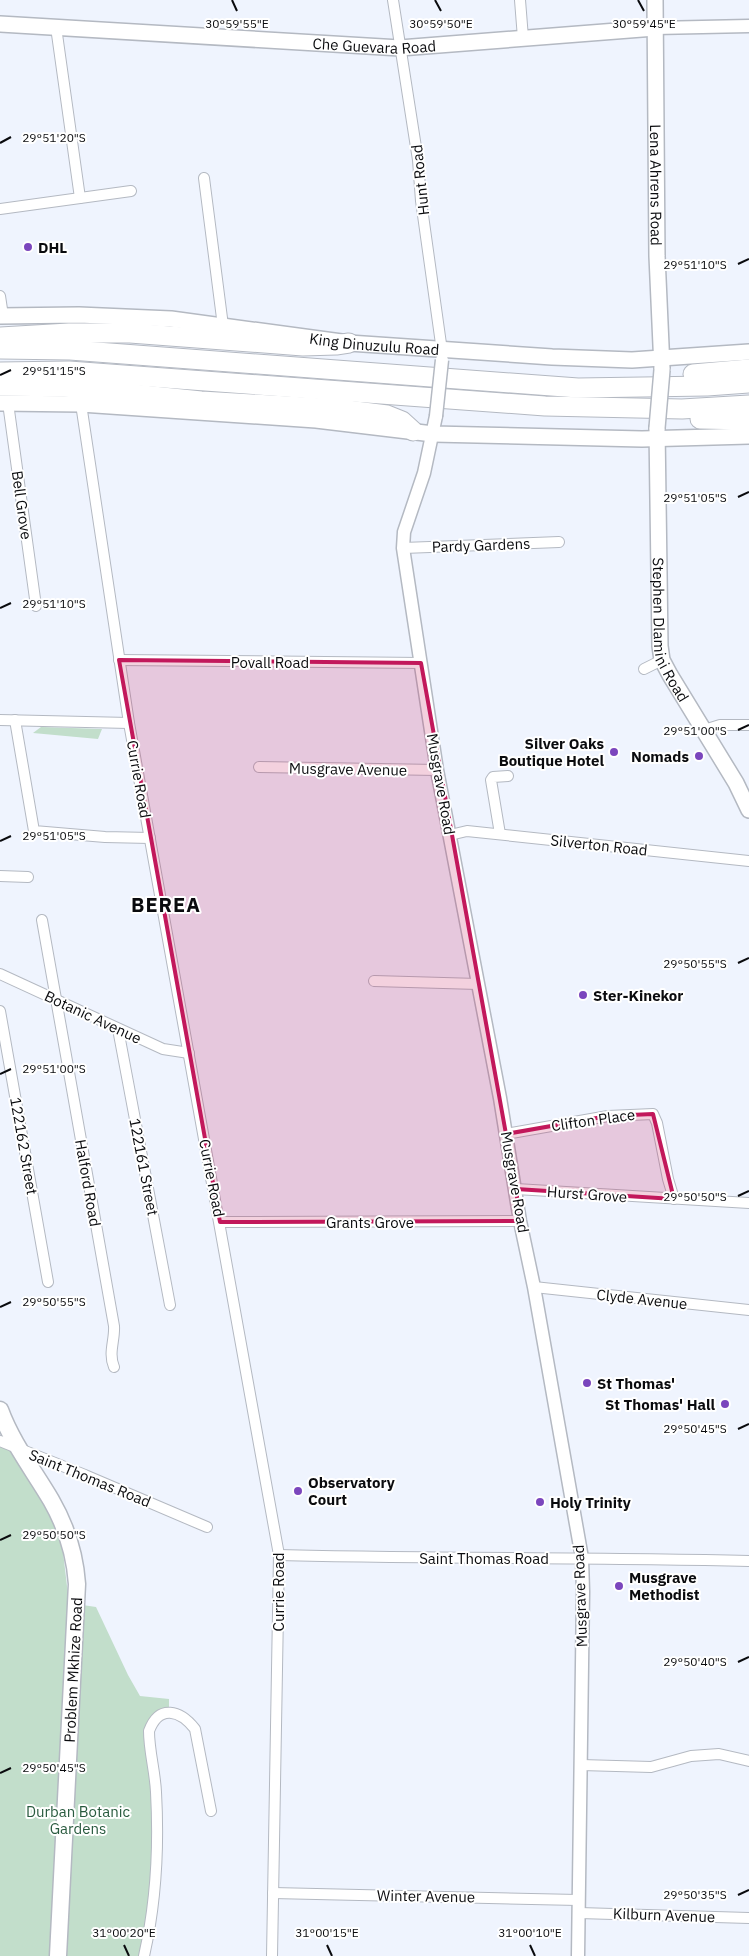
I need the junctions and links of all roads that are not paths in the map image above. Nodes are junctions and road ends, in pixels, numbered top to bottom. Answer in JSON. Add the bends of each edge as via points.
{"nodes":[{"id":1,"x":393,"y":0,"type":"edge"},
{"id":2,"x":520,"y":0,"type":"edge"},
{"id":3,"x":655,"y":0,"type":"edge"},
{"id":4,"x":0,"y":24,"type":"edge"},
{"id":5,"x":749,"y":26,"type":"edge"},
{"id":6,"x":56,"y":27,"type":"junction"},
{"id":7,"x":655,"y":28,"type":"junction"},
{"id":8,"x":523,"y":38,"type":"junction"},
{"id":9,"x":400,"y":48,"type":"junction"},
{"id":10,"x":204,"y":178,"type":"dead end"},
{"id":11,"x":131,"y":191,"type":"dead end"},
{"id":12,"x":80,"y":198,"type":"junction"},
{"id":13,"x":0,"y":209,"type":"edge"},
{"id":14,"x":0,"y":296,"type":"edge"},
{"id":15,"x":2,"y":316,"type":"edge"},
{"id":16,"x":223,"y":326,"type":"junction"},
{"id":17,"x":0,"y":337,"type":"edge"},
{"id":18,"x":349,"y":343,"type":"junction"},
{"id":19,"x":0,"y":349,"type":"edge"},
{"id":20,"x":749,"y":352,"type":"edge"},
{"id":21,"x":442,"y":356,"type":"junction"},
{"id":22,"x":662,"y":364,"type":"junction"},
{"id":23,"x":749,"y":369,"type":"edge"},
{"id":24,"x":0,"y":372,"type":"edge"},
{"id":25,"x":520,"y":383,"type":"junction"},
{"id":26,"x":749,"y":383,"type":"edge"},
{"id":27,"x":0,"y":386,"type":"edge"},
{"id":28,"x":4,"y":403,"type":"edge"},
{"id":29,"x":81,"y":404,"type":"junction"},
{"id":30,"x":749,"y":405,"type":"edge"},
{"id":31,"x":545,"y":406,"type":"junction"},
{"id":32,"x":749,"y":420,"type":"edge"},
{"id":33,"x":413,"y":431,"type":"junction"},
{"id":34,"x":433,"y":434,"type":"junction"},
{"id":35,"x":656,"y":434,"type":"junction"},
{"id":36,"x":749,"y":436,"type":"edge"},
{"id":37,"x":558,"y":542,"type":"dead end"},
{"id":38,"x":403,"y":548,"type":"junction"},
{"id":39,"x":36,"y":606,"type":"dead end"},
{"id":40,"x":119,"y":660,"type":"junction"},
{"id":41,"x":662,"y":660,"type":"junction"},
{"id":42,"x":421,"y":663,"type":"junction"},
{"id":43,"x":644,"y":669,"type":"dead end"},
{"id":44,"x":0,"y":720,"type":"edge"},
{"id":45,"x":15,"y":720,"type":"junction"},
{"id":46,"x":129,"y":723,"type":"junction"},
{"id":47,"x":749,"y":725,"type":"edge"},
{"id":48,"x":704,"y":730,"type":"junction"},
{"id":49,"x":259,"y":767,"type":"dead end"},
{"id":50,"x":437,"y":770,"type":"junction"},
{"id":51,"x":508,"y":776,"type":"dead end"},
{"id":52,"x":749,"y":810,"type":"edge"},
{"id":53,"x":500,"y":834,"type":"junction"},
{"id":54,"x":450,"y":835,"type":"junction"},
{"id":55,"x":150,"y":838,"type":"junction"},
{"id":56,"x":749,"y":861,"type":"edge"},
{"id":57,"x":0,"y":876,"type":"edge"},
{"id":58,"x":28,"y":877,"type":"dead end"},
{"id":59,"x":42,"y":920,"type":"dead end"},
{"id":60,"x":0,"y":974,"type":"edge"},
{"id":61,"x":374,"y":981,"type":"dead end"},
{"id":62,"x":478,"y":984,"type":"junction"},
{"id":63,"x":56,"y":998,"type":"junction"},
{"id":64,"x":0,"y":1011,"type":"edge"},
{"id":65,"x":118,"y":1029,"type":"junction"},
{"id":66,"x":189,"y":1053,"type":"junction"},
{"id":67,"x":506,"y":1134,"type":"junction"},
{"id":68,"x":516,"y":1189,"type":"junction"},
{"id":69,"x":674,"y":1199,"type":"junction"},
{"id":70,"x":749,"y":1203,"type":"edge"},
{"id":71,"x":520,"y":1221,"type":"junction"},
{"id":72,"x":220,"y":1222,"type":"junction"},
{"id":73,"x":48,"y":1282,"type":"dead end"},
{"id":74,"x":534,"y":1288,"type":"junction"},
{"id":75,"x":170,"y":1305,"type":"dead end"},
{"id":76,"x":749,"y":1310,"type":"edge"},
{"id":77,"x":114,"y":1367,"type":"dead end"},
{"id":78,"x":0,"y":1410,"type":"edge"},
{"id":79,"x":16,"y":1448,"type":"edge"},
{"id":80,"x":207,"y":1527,"type":"dead end"},
{"id":81,"x":279,"y":1555,"type":"junction"},
{"id":82,"x":582,"y":1558,"type":"junction"},
{"id":83,"x":749,"y":1561,"type":"edge"},
{"id":84,"x":749,"y":1762,"type":"edge"},
{"id":85,"x":581,"y":1765,"type":"junction"},
{"id":86,"x":210,"y":1811,"type":"dead end"},
{"id":87,"x":273,"y":1893,"type":"junction"},
{"id":88,"x":578,"y":1906,"type":"junction"},
{"id":89,"x":749,"y":1918,"type":"edge"},
{"id":90,"x":58,"y":1956,"type":"edge"},
{"id":91,"x":144,"y":1956,"type":"edge"},
{"id":92,"x":272,"y":1956,"type":"edge"},
{"id":93,"x":578,"y":1956,"type":"edge"}],
"edges":[{"from":1,"to":9,"type":"street","name":"Hunt Road"},
{"from":2,"to":8,"type":"street"},
{"from":3,"to":7,"type":"main road","name":"Lena Ahrens Road"},
{"from":4,"to":6,"type":"main road","name":"Che Guevara Road"},
{"from":5,"to":7,"type":"street","name":"Che Guevara Road"},
{"from":6,"to":9,"type":"main road","name":"Che Guevara Road"},
{"from":6,"to":12,"type":"street"},
{"from":7,"to":8,"type":"main road","name":"Che Guevara Road"},
{"from":7,"to":22,"type":"main road","name":"Lena Ahrens Road","via":[[657,256]]},
{"from":8,"to":9,"type":"main road","name":"Che Guevara Road"},
{"from":9,"to":21,"type":"street","name":"Hunt Road","via":[[418,160]]},
{"from":10,"to":16,"type":"street"},
{"from":11,"to":12,"type":"street"},
{"from":12,"to":13,"type":"street"},
{"from":14,"to":15,"type":"street"},
{"from":15,"to":16,"type":"main road","name":"King Dinuzulu Road","via":[[122,316]]},
{"from":16,"to":18,"type":"main road","name":"King Dinuzulu Road"},
{"from":17,"to":18,"type":"highway","via":[[105,332],[303,346]]},
{"from":18,"to":21,"type":"main road","name":"King Dinuzulu Road"},
{"from":19,"to":25,"type":"highway","via":[[70,350]]},
{"from":20,"to":22,"type":"main road","name":"King Dinuzulu Road"},
{"from":21,"to":22,"type":"main road","name":"King Dinuzulu Road","via":[[552,357]]},
{"from":21,"to":34,"type":"street","name":"Musgrave Road","bridge":true},
{"from":22,"to":35,"type":"main road","name":"Lena Ahrens Road","bridge":true},
{"from":23,"to":25,"type":"highway","via":[[634,376],[567,376]]},
{"from":24,"to":31,"type":"highway","via":[[79,372]]},
{"from":25,"to":26,"type":"highway","via":[[578,388]]},
{"from":27,"to":33,"type":"highway","via":[[65,387],[165,398],[339,409],[387,415],[402,421]]},
{"from":28,"to":29,"type":"main road"},
{"from":28,"to":39,"type":"street","name":"Bell Grove"},
{"from":29,"to":33,"type":"main road","via":[[316,420]]},
{"from":29,"to":40,"type":"street","name":"Currie Road"},
{"from":30,"to":31,"type":"highway","via":[[682,409]]},
{"from":31,"to":32,"type":"highway","via":[[583,414]]},
{"from":33,"to":34,"type":"main road"},
{"from":34,"to":35,"type":"main road"},
{"from":34,"to":38,"type":"street","name":"Musgrave Road","via":[[404,532]]},
{"from":35,"to":36,"type":"main road"},
{"from":35,"to":41,"type":"main road","name":"Stephen Dlamini Road"},
{"from":37,"to":38,"type":"street","name":"Pardy Gardens"},
{"from":38,"to":42,"type":"street","name":"Musgrave Road"},
{"from":40,"to":42,"type":"street","name":"Povall Road"},
{"from":40,"to":46,"type":"street","name":"Currie Road"},
{"from":41,"to":43,"type":"street"},
{"from":41,"to":48,"type":"main road","name":"Stephen Dlamini Road"},
{"from":42,"to":50,"type":"street","name":"Musgrave Road"},
{"from":44,"to":45,"type":"street"},
{"from":45,"to":46,"type":"street"},
{"from":45,"to":55,"type":"street","via":[[33,830]]},
{"from":46,"to":55,"type":"street","name":"Currie Road"},
{"from":47,"to":48,"type":"street"},
{"from":48,"to":52,"type":"main road","name":"Stephen Dlamini Road"},
{"from":49,"to":50,"type":"street","name":"Musgrave Avenue"},
{"from":50,"to":54,"type":"street","name":"Musgrave Road"},
{"from":51,"to":53,"type":"street","via":[[491,780]]},
{"from":53,"to":54,"type":"street","name":"Silverton Road","via":[[467,831]]},
{"from":53,"to":56,"type":"street","name":"Silverton Road"},
{"from":54,"to":62,"type":"street","name":"Musgrave Road"},
{"from":55,"to":66,"type":"street","name":"Currie Road"},
{"from":57,"to":58,"type":"street"},
{"from":59,"to":63,"type":"street","name":"Halford Road"},
{"from":60,"to":63,"type":"street","name":"Botanic Avenue"},
{"from":61,"to":62,"type":"street"},
{"from":62,"to":67,"type":"street","name":"Musgrave Road"},
{"from":63,"to":65,"type":"street","name":"Botanic Avenue"},
{"from":63,"to":77,"type":"street","name":"Halford Road","via":[[114,1326],[111,1355]]},
{"from":64,"to":73,"type":"street","name":"122162 Street"},
{"from":65,"to":66,"type":"street","name":"Botanic Avenue","via":[[163,1049]]},
{"from":65,"to":75,"type":"street","name":"122161 Street"},
{"from":66,"to":72,"type":"street","name":"Currie Road"},
{"from":67,"to":68,"type":"street","name":"Musgrave Road"},
{"from":67,"to":69,"type":"street","name":"Clifton Place","via":[[608,1116],[652,1114],[657,1123]]},
{"from":68,"to":69,"type":"street","name":"Hurst Grove"},
{"from":68,"to":71,"type":"street","name":"Musgrave Road"},
{"from":69,"to":70,"type":"street","name":"Hurst Grove"},
{"from":71,"to":72,"type":"street","name":"Grants Grove"},
{"from":71,"to":74,"type":"street","name":"Musgrave Road"},
{"from":72,"to":81,"type":"street","name":"Currie Road"},
{"from":74,"to":76,"type":"street","name":"Clyde Avenue"},
{"from":74,"to":82,"type":"street","name":"Musgrave Road"},
{"from":78,"to":79,"type":"main road","name":"Problem Mkhize Road"},
{"from":79,"to":80,"type":"street","name":"Saint Thomas Road"},
{"from":79,"to":90,"type":"main road","name":"Problem Mkhize Road","via":[[52,1502],[76,1566],[78,1584]]},
{"from":81,"to":82,"type":"street","name":"Saint Thomas Road"},
{"from":81,"to":87,"type":"street","name":"Currie Road"},
{"from":82,"to":83,"type":"street","name":"Saint Thomas Road"},
{"from":82,"to":85,"type":"street","name":"Musgrave Road"},
{"from":84,"to":85,"type":"street","via":[[719,1754],[691,1756],[651,1767]]},
{"from":85,"to":88,"type":"street","name":"Musgrave Road"},
{"from":86,"to":91,"type":"street","via":[[195,1729],[179,1714],[170,1712],[158,1716],[149,1731],[156,1791],[156,1845],[151,1916]]},
{"from":87,"to":88,"type":"street","name":"Winter Avenue"},
{"from":87,"to":92,"type":"street","name":"Currie Road"},
{"from":88,"to":89,"type":"street","name":"Kilburn Avenue"},
{"from":88,"to":93,"type":"street","name":"Musgrave Road"}]}
